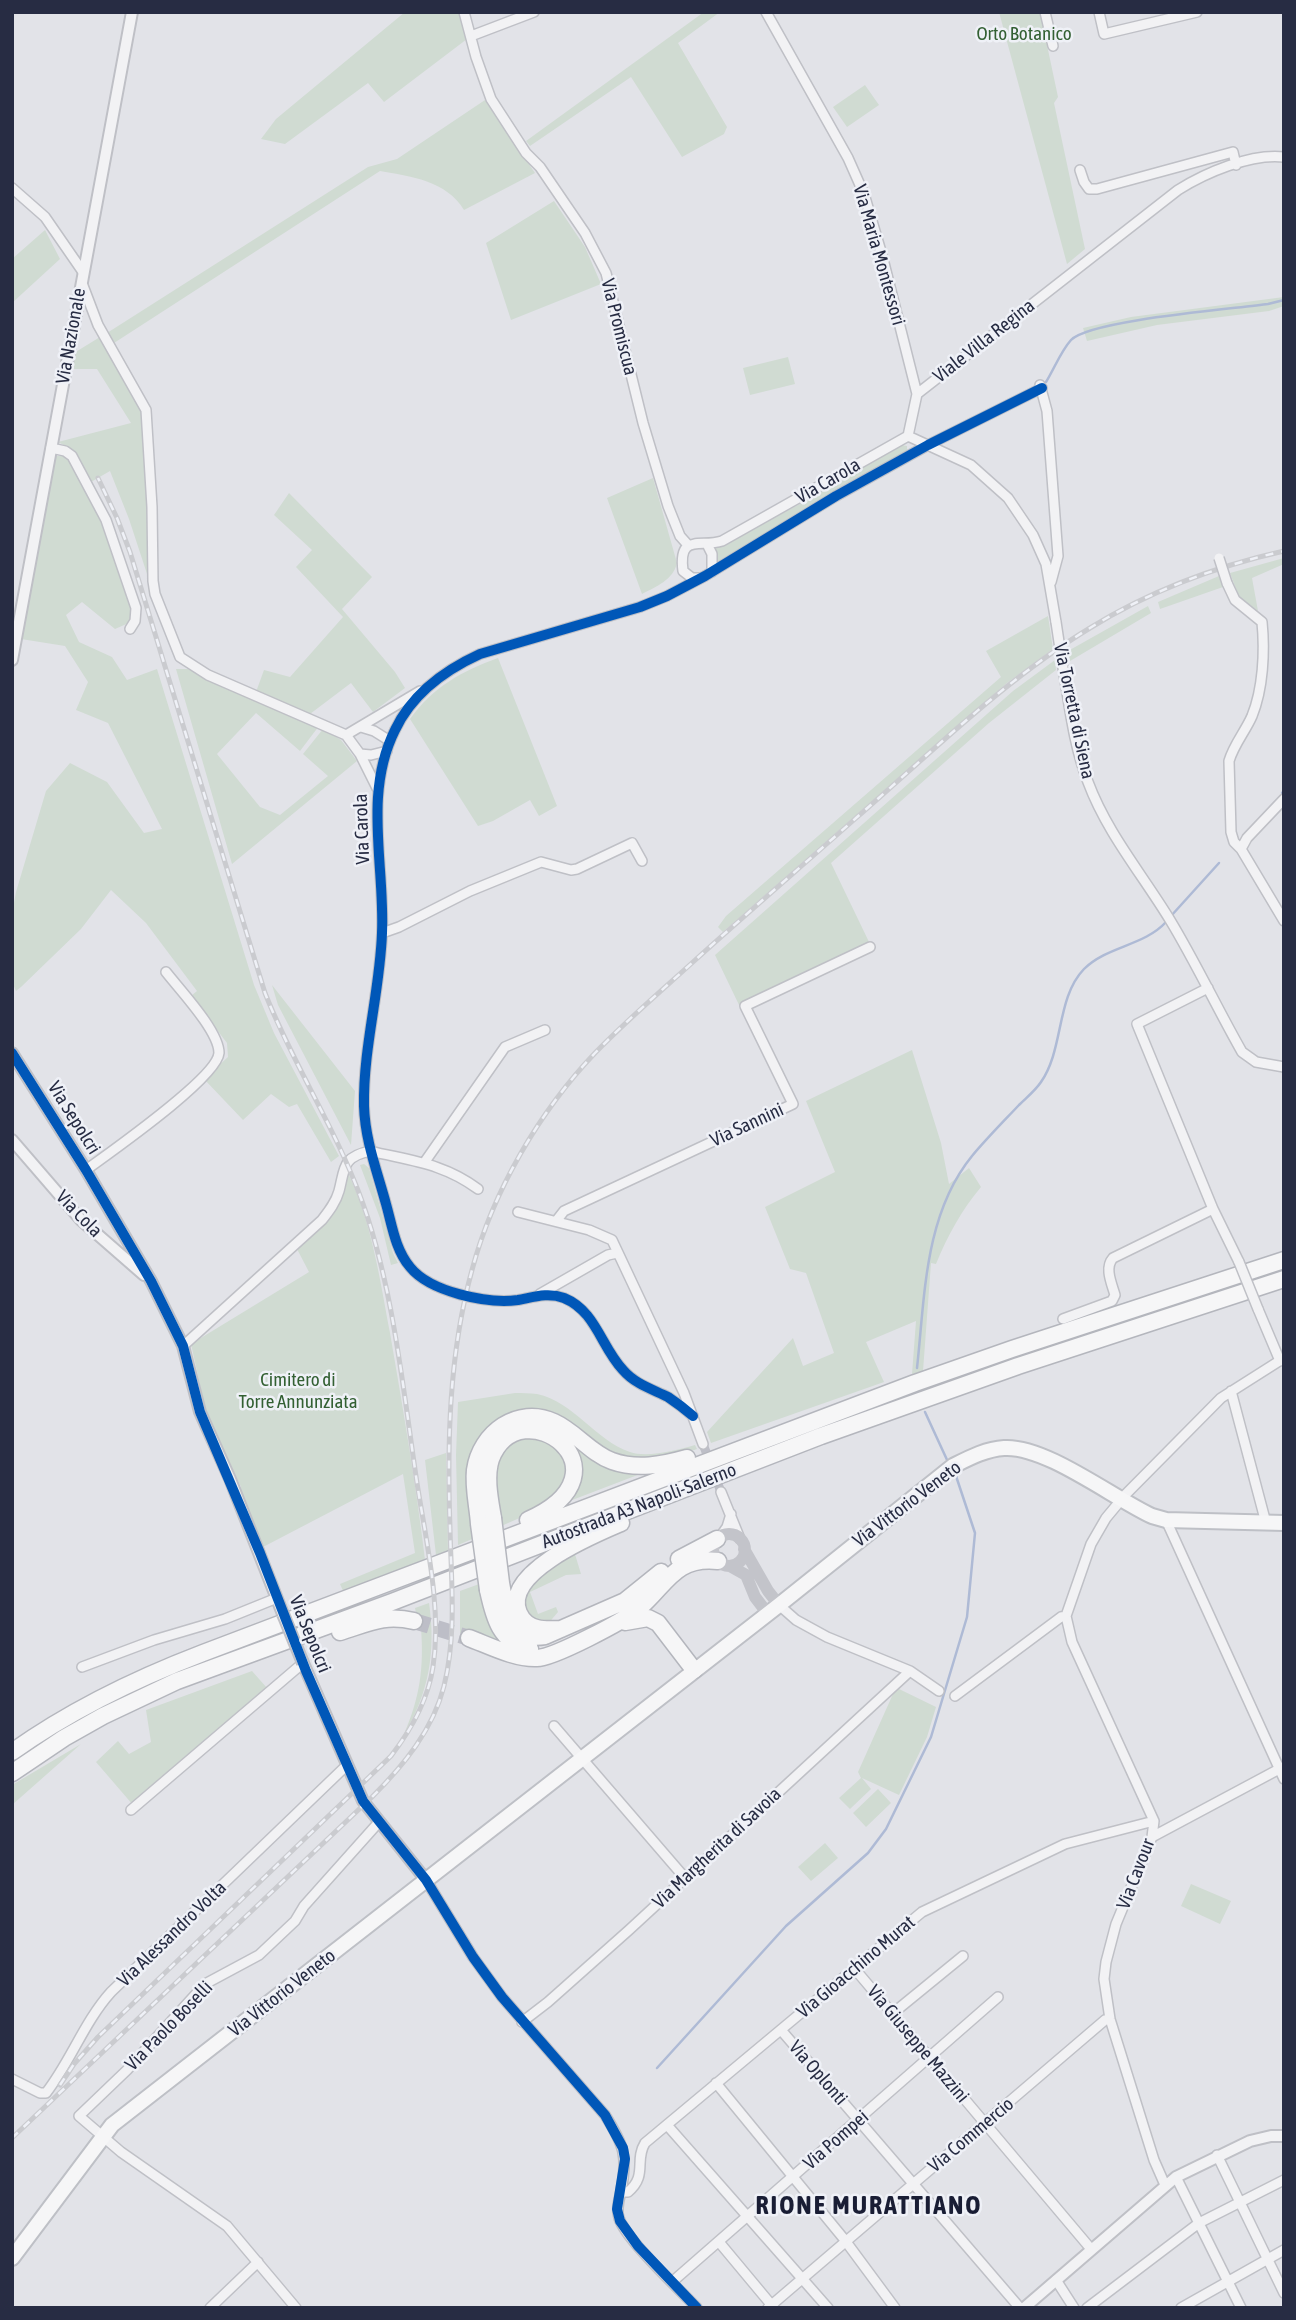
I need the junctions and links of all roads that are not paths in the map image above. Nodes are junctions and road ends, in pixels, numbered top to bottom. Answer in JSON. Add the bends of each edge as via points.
{"nodes":[{"id":1,"x":132,"y":12,"type":"edge"},
{"id":2,"x":464,"y":12,"type":"edge"},
{"id":3,"x":534,"y":12,"type":"edge"},
{"id":4,"x":766,"y":12,"type":"edge"},
{"id":5,"x":1045,"y":12,"type":"edge"},
{"id":6,"x":1099,"y":12,"type":"edge"},
{"id":7,"x":1196,"y":12,"type":"edge"},
{"id":8,"x":471,"y":36,"type":"junction"},
{"id":9,"x":1054,"y":46,"type":"dead end"},
{"id":10,"x":1284,"y":157,"type":"edge"},
{"id":11,"x":1237,"y":164,"type":"junction"},
{"id":12,"x":1080,"y":170,"type":"dead end"},
{"id":13,"x":12,"y":188,"type":"edge"},
{"id":14,"x":82,"y":277,"type":"junction"},
{"id":15,"x":917,"y":394,"type":"junction"},
{"id":16,"x":908,"y":436,"type":"junction"},
{"id":17,"x":928,"y":445,"type":"junction"},
{"id":18,"x":51,"y":448,"type":"junction"},
{"id":19,"x":706,"y":544,"type":"junction"},
{"id":20,"x":688,"y":545,"type":"junction"},
{"id":21,"x":1219,"y":558,"type":"dead end"},
{"id":22,"x":683,"y":571,"type":"junction"},
{"id":23,"x":712,"y":572,"type":"junction"},
{"id":24,"x":699,"y":578,"type":"junction"},
{"id":25,"x":1050,"y":587,"type":"junction"},
{"id":26,"x":667,"y":596,"type":"junction"},
{"id":27,"x":130,"y":629,"type":"dead end"},
{"id":28,"x":12,"y":660,"type":"edge"},
{"id":29,"x":432,"y":683,"type":"junction"},
{"id":30,"x":361,"y":727,"type":"junction"},
{"id":31,"x":346,"y":735,"type":"junction"},
{"id":32,"x":388,"y":746,"type":"junction"},
{"id":33,"x":360,"y":754,"type":"junction"},
{"id":34,"x":377,"y":789,"type":"junction"},
{"id":35,"x":1284,"y":799,"type":"edge"},
{"id":36,"x":1241,"y":849,"type":"junction"},
{"id":37,"x":642,"y":861,"type":"dead end"},
{"id":38,"x":1284,"y":921,"type":"edge"},
{"id":39,"x":382,"y":933,"type":"junction"},
{"id":40,"x":870,"y":947,"type":"dead end"},
{"id":41,"x":166,"y":972,"type":"dead end"},
{"id":42,"x":1208,"y":988,"type":"junction"},
{"id":43,"x":545,"y":1030,"type":"dead end"},
{"id":44,"x":12,"y":1053,"type":"edge"},
{"id":45,"x":1284,"y":1067,"type":"edge"},
{"id":46,"x":12,"y":1140,"type":"edge"},
{"id":47,"x":370,"y":1151,"type":"junction"},
{"id":48,"x":424,"y":1163,"type":"junction"},
{"id":49,"x":86,"y":1170,"type":"junction"},
{"id":50,"x":478,"y":1189,"type":"dead end"},
{"id":51,"x":1213,"y":1209,"type":"junction"},
{"id":52,"x":518,"y":1212,"type":"dead end"},
{"id":53,"x":557,"y":1220,"type":"junction"},
{"id":54,"x":617,"y":1253,"type":"junction"},
{"id":55,"x":1284,"y":1260,"type":"edge"},
{"id":56,"x":1284,"y":1279,"type":"edge"},
{"id":57,"x":151,"y":1281,"type":"junction"},
{"id":58,"x":540,"y":1294,"type":"junction"},
{"id":59,"x":1063,"y":1319,"type":"dead end"},
{"id":60,"x":183,"y":1346,"type":"junction"},
{"id":61,"x":1282,"y":1360,"type":"edge"},
{"id":62,"x":1231,"y":1391,"type":"junction"},
{"id":63,"x":693,"y":1416,"type":"junction"},
{"id":64,"x":819,"y":1418,"type":"junction"},
{"id":65,"x":703,"y":1444,"type":"tunnel mouth"},
{"id":66,"x":736,"y":1468,"type":"junction"},
{"id":67,"x":721,"y":1492,"type":"tunnel mouth"},
{"id":68,"x":1122,"y":1500,"type":"junction"},
{"id":69,"x":731,"y":1514,"type":"junction"},
{"id":70,"x":1166,"y":1520,"type":"junction"},
{"id":71,"x":486,"y":1521,"type":"junction"},
{"id":72,"x":1266,"y":1522,"type":"junction"},
{"id":73,"x":1284,"y":1523,"type":"edge"},
{"id":74,"x":718,"y":1538,"type":"junction"},
{"id":75,"x":742,"y":1544,"type":"junction"},
{"id":76,"x":445,"y":1562,"type":"junction"},
{"id":77,"x":724,"y":1563,"type":"junction"},
{"id":78,"x":495,"y":1587,"type":"junction"},
{"id":79,"x":277,"y":1598,"type":"junction"},
{"id":80,"x":773,"y":1610,"type":"junction"},
{"id":81,"x":1066,"y":1616,"type":"junction"},
{"id":82,"x":415,"y":1621,"type":"tunnel mouth"},
{"id":83,"x":612,"y":1625,"type":"junction"},
{"id":84,"x":561,"y":1629,"type":"junction"},
{"id":85,"x":583,"y":1638,"type":"junction"},
{"id":86,"x":469,"y":1639,"type":"tunnel mouth"},
{"id":87,"x":303,"y":1663,"type":"junction"},
{"id":88,"x":82,"y":1667,"type":"dead end"},
{"id":89,"x":694,"y":1670,"type":"junction"},
{"id":90,"x":910,"y":1671,"type":"junction"},
{"id":91,"x":203,"y":1672,"type":"junction"},
{"id":92,"x":939,"y":1691,"type":"dead end"},
{"id":93,"x":956,"y":1696,"type":"dead end"},
{"id":94,"x":554,"y":1726,"type":"dead end"},
{"id":95,"x":12,"y":1752,"type":"edge"},
{"id":96,"x":583,"y":1758,"type":"junction"},
{"id":97,"x":346,"y":1766,"type":"junction"},
{"id":98,"x":1282,"y":1772,"type":"edge"},
{"id":99,"x":12,"y":1773,"type":"edge"},
{"id":100,"x":131,"y":1810,"type":"dead end"},
{"id":101,"x":1154,"y":1821,"type":"junction"},
{"id":102,"x":379,"y":1822,"type":"junction"},
{"id":103,"x":1152,"y":1837,"type":"junction"},
{"id":104,"x":685,"y":1878,"type":"junction"},
{"id":105,"x":426,"y":1880,"type":"junction"},
{"id":106,"x":963,"y":1956,"type":"dead end"},
{"id":107,"x":854,"y":1968,"type":"junction"},
{"id":108,"x":998,"y":1997,"type":"dead end"},
{"id":109,"x":892,"y":2014,"type":"junction"},
{"id":110,"x":1110,"y":2019,"type":"junction"},
{"id":111,"x":522,"y":2022,"type":"junction"},
{"id":112,"x":781,"y":2030,"type":"junction"},
{"id":113,"x":929,"y":2058,"type":"junction"},
{"id":114,"x":12,"y":2079,"type":"edge"},
{"id":115,"x":716,"y":2083,"type":"junction"},
{"id":116,"x":858,"y":2120,"type":"junction"},
{"id":117,"x":984,"y":2124,"type":"junction"},
{"id":118,"x":667,"y":2125,"type":"junction"},
{"id":119,"x":1284,"y":2136,"type":"edge"},
{"id":120,"x":102,"y":2137,"type":"junction"},
{"id":121,"x":1217,"y":2155,"type":"junction"},
{"id":122,"x":1176,"y":2177,"type":"junction"},
{"id":123,"x":792,"y":2178,"type":"junction"},
{"id":124,"x":1284,"y":2180,"type":"edge"},
{"id":125,"x":913,"y":2185,"type":"junction"},
{"id":126,"x":1165,"y":2185,"type":"junction"},
{"id":127,"x":621,"y":2192,"type":"junction"},
{"id":128,"x":1240,"y":2201,"type":"junction"},
{"id":129,"x":748,"y":2217,"type":"junction"},
{"id":130,"x":1199,"y":2223,"type":"junction"},
{"id":131,"x":719,"y":2242,"type":"junction"},
{"id":132,"x":846,"y":2243,"type":"junction"},
{"id":133,"x":1091,"y":2249,"type":"junction"},
{"id":134,"x":1284,"y":2250,"type":"edge"},
{"id":135,"x":12,"y":2258,"type":"edge"},
{"id":136,"x":1268,"y":2258,"type":"junction"},
{"id":137,"x":258,"y":2262,"type":"junction"},
{"id":138,"x":803,"y":2280,"type":"junction"},
{"id":139,"x":1056,"y":2280,"type":"junction"},
{"id":140,"x":1227,"y":2280,"type":"junction"},
{"id":141,"x":672,"y":2282,"type":"junction"},
{"id":142,"x":1284,"y":2293,"type":"edge"},
{"id":143,"x":771,"y":2307,"type":"edge"},
{"id":144,"x":892,"y":2307,"type":"edge"},
{"id":145,"x":210,"y":2308,"type":"edge"},
{"id":146,"x":296,"y":2308,"type":"edge"},
{"id":147,"x":697,"y":2308,"type":"edge"},
{"id":148,"x":828,"y":2308,"type":"edge"},
{"id":149,"x":1022,"y":2308,"type":"edge"},
{"id":150,"x":1074,"y":2308,"type":"edge"},
{"id":151,"x":1087,"y":2308,"type":"edge"},
{"id":152,"x":1181,"y":2308,"type":"edge"},
{"id":153,"x":1241,"y":2308,"type":"edge"}],
"edges":[{"from":1,"to":14,"type":"street","name":"Via Nazionale"},
{"from":2,"to":8,"type":"street","name":"Via Promiscua"},
{"from":3,"to":8,"type":"street"},
{"from":4,"to":15,"type":"street","name":"Via Maria Montessori","via":[[864,194]]},
{"from":5,"to":9,"type":"street"},
{"from":6,"to":7,"type":"street","via":[[1104,34]]},
{"from":8,"to":20,"type":"street","name":"Via Promiscua","via":[[491,99],[585,233],[606,274],[668,506]]},
{"from":10,"to":11,"type":"street","name":"Viale Villa Regina"},
{"from":11,"to":12,"type":"street","via":[[1233,152],[1097,190],[1089,189]]},
{"from":11,"to":15,"type":"street","name":"Viale Villa Regina","via":[[1205,174],[1178,190]]},
{"from":13,"to":14,"type":"street","via":[[45,217]]},
{"from":14,"to":18,"type":"street","name":"Via Nazionale"},
{"from":14,"to":31,"type":"street","via":[[98,325],[146,410],[153,580],[180,657],[208,676]]},
{"from":15,"to":16,"type":"street","name":"Viale Villa Regina"},
{"from":16,"to":17,"type":"street","name":"Via Torretta di Siena"},
{"from":16,"to":19,"type":"street","via":[[722,541]]},
{"from":17,"to":23,"type":"street","name":"Via Carola"},
{"from":17,"to":25,"type":"street","name":"Via Torretta di Siena","via":[[971,466],[1008,498],[1033,534]]},
{"from":17,"to":25,"type":"street","name":"Via Carola","via":[[1041,386],[1058,556]]},
{"from":18,"to":27,"type":"street","via":[[72,456],[106,520],[136,608]]},
{"from":18,"to":28,"type":"street","name":"Via Nazionale"},
{"from":19,"to":20,"type":"street"},
{"from":19,"to":23,"type":"street","via":[[712,554]]},
{"from":20,"to":22,"type":"street"},
{"from":21,"to":36,"type":"street","bridge":true,"via":[[1236,600],[1262,622],[1263,635],[1260,684],[1252,716],[1230,761],[1231,832]]},
{"from":22,"to":24,"type":"street"},
{"from":22,"to":26,"type":"street"},
{"from":23,"to":24,"type":"street"},
{"from":24,"to":26,"type":"street","name":"Via Carola"},
{"from":25,"to":42,"type":"street","name":"Via Torretta di Siena","bridge":true,"via":[[1086,778],[1119,844]]},
{"from":26,"to":29,"type":"street","name":"Via Carola","via":[[480,654]]},
{"from":29,"to":30,"type":"street"},
{"from":29,"to":32,"type":"street","name":"Via Carola","via":[[405,713]]},
{"from":30,"to":31,"type":"street"},
{"from":30,"to":32,"type":"street","via":[[374,731]]},
{"from":31,"to":33,"type":"street"},
{"from":32,"to":33,"type":"street","via":[[371,755]]},
{"from":32,"to":34,"type":"street","name":"Via Carola"},
{"from":33,"to":34,"type":"street"},
{"from":34,"to":39,"type":"street","name":"Via Carola"},
{"from":35,"to":36,"type":"street"},
{"from":36,"to":38,"type":"street"},
{"from":37,"to":39,"type":"street","via":[[632,843],[577,869],[541,862]]},
{"from":39,"to":47,"type":"street","name":"Via Carola","via":[[365,1070]]},
{"from":40,"to":53,"type":"street","name":"Via Sannini","via":[[745,1006],[793,1104],[564,1211]]},
{"from":41,"to":49,"type":"street","via":[[216,1038],[219,1055],[212,1068],[150,1124]]},
{"from":42,"to":45,"type":"street","name":"Via Torretta di Siena","via":[[1247,1056]]},
{"from":42,"to":51,"type":"street","via":[[1138,1024]]},
{"from":43,"to":48,"type":"street","via":[[505,1047]]},
{"from":44,"to":49,"type":"street","name":"Via Sepolcri"},
{"from":46,"to":57,"type":"street","name":"Via Cola","via":[[81,1220]]},
{"from":47,"to":48,"type":"street"},
{"from":47,"to":58,"type":"street","name":"Via Carola","via":[[398,1247],[414,1272],[435,1286],[468,1295],[516,1300]]},
{"from":47,"to":60,"type":"street","via":[[359,1153],[344,1166],[334,1203],[322,1220]]},
{"from":48,"to":50,"type":"street","via":[[458,1174]]},
{"from":49,"to":57,"type":"street","name":"Via Sepolcri"},
{"from":51,"to":59,"type":"street","via":[[1113,1258],[1108,1268],[1115,1295],[1112,1301]]},
{"from":51,"to":61,"type":"street","bridge":true},
{"from":52,"to":53,"type":"street"},
{"from":53,"to":54,"type":"street","via":[[607,1237]]},
{"from":54,"to":58,"type":"street"},
{"from":54,"to":63,"type":"street"},
{"from":55,"to":64,"type":"highway","name":"Autostrada A3 Napoli-Salerno"},
{"from":56,"to":66,"type":"highway","name":"Autostrada A3 Napoli-Salerno","via":[[1018,1366]]},
{"from":57,"to":60,"type":"street","name":"Via Sepolcri"},
{"from":58,"to":63,"type":"street","via":[[576,1304],[587,1313],[624,1372]]},
{"from":60,"to":79,"type":"street","name":"Via Sepolcri","via":[[200,1412]]},
{"from":61,"to":62,"type":"street"},
{"from":62,"to":68,"type":"street"},
{"from":62,"to":72,"type":"street"},
{"from":63,"to":65,"type":"street"},
{"from":64,"to":71,"type":"highway","via":[[784,1424],[691,1457],[649,1466],[631,1466],[602,1456],[546,1419],[518,1418],[496,1429],[481,1450],[475,1479]]},
{"from":64,"to":76,"type":"highway","name":"Autostrada A3 Napoli-Salerno"},
{"from":66,"to":84,"type":"highway","via":[[606,1530],[532,1572],[517,1592],[518,1610],[532,1627]]},
{"from":66,"to":91,"type":"highway","name":"Autostrada A3 Napoli-Salerno"},
{"from":67,"to":69,"type":"street"},
{"from":68,"to":70,"type":"main road","name":"Via Vittorio Veneto"},
{"from":68,"to":80,"type":"main road","name":"Via Vittorio Veneto","via":[[1043,1455],[1016,1448],[986,1451],[953,1466]]},
{"from":68,"to":81,"type":"street","via":[[1091,1544]]},
{"from":69,"to":74,"type":"street"},
{"from":69,"to":75,"type":"street"},
{"from":70,"to":72,"type":"main road","name":"Via Vittorio Veneto"},
{"from":70,"to":98,"type":"street"},
{"from":71,"to":76,"type":"highway","via":[[489,1469],[502,1443],[528,1430],[546,1432],[562,1443],[572,1457],[574,1474],[560,1501]]},
{"from":71,"to":78,"type":"highway","bridge":true},
{"from":72,"to":73,"type":"main road","name":"Via Vittorio Veneto"},
{"from":74,"to":75,"type":"main road","via":[[728,1534]]},
{"from":74,"to":77,"type":"main road","via":[[713,1553]]},
{"from":74,"to":84,"type":"highway","via":[[674,1563],[625,1601]]},
{"from":75,"to":77,"type":"main road","via":[[740,1560]]},
{"from":75,"to":80,"type":"main road","via":[[768,1591]]},
{"from":76,"to":95,"type":"highway","name":"Autostrada A3 Napoli-Salerno","via":[[148,1675],[88,1704]]},
{"from":77,"to":80,"type":"main road","via":[[746,1575],[755,1597]]},
{"from":77,"to":83,"type":"highway","via":[[697,1561],[681,1569],[638,1609]]},
{"from":78,"to":84,"type":"highway","via":[[518,1631],[537,1638]]},
{"from":78,"to":85,"type":"highway","via":[[493,1615],[510,1641],[549,1649]]},
{"from":79,"to":87,"type":"street","name":"Via Sepolcri","bridge":true},
{"from":79,"to":88,"type":"street"},
{"from":80,"to":89,"type":"main road","name":"Via Vittorio Veneto"},
{"from":80,"to":90,"type":"street"},
{"from":81,"to":93,"type":"street"},
{"from":81,"to":101,"type":"street","name":"Via Cavour","via":[[1072,1642]]},
{"from":82,"to":91,"type":"highway","via":[[384,1618],[284,1652]]},
{"from":83,"to":85,"type":"highway"},
{"from":83,"to":89,"type":"highway","via":[[640,1618],[658,1623]]},
{"from":85,"to":86,"type":"highway","via":[[537,1658]]},
{"from":87,"to":97,"type":"street","name":"Via Sepolcri"},
{"from":87,"to":100,"type":"street","name":"Via Sepolcri"},
{"from":89,"to":96,"type":"main road","name":"Via Vittorio Veneto"},
{"from":90,"to":92,"type":"street"},
{"from":90,"to":104,"type":"street","name":"Via Margherita di Savoia"},
{"from":91,"to":99,"type":"highway","name":"Autostrada A3 Napoli-Salerno","via":[[103,1716]]},
{"from":94,"to":96,"type":"street"},
{"from":96,"to":104,"type":"street"},
{"from":96,"to":105,"type":"main road","name":"Via Vittorio Veneto"},
{"from":97,"to":102,"type":"street","name":"Via Sepolcri"},
{"from":97,"to":114,"type":"street","name":"Via Alessandro Volta","via":[[111,1992],[46,2093]]},
{"from":98,"to":103,"type":"street"},
{"from":101,"to":103,"type":"street","name":"Via Cavour"},
{"from":101,"to":107,"type":"street","name":"Via Gioacchino Murat","via":[[1065,1844],[934,1905]]},
{"from":102,"to":105,"type":"street","name":"Via Sepolcri"},
{"from":102,"to":120,"type":"street","name":"Via Paolo Boselli","via":[[295,1921],[259,1955],[205,1984],[79,2116]]},
{"from":103,"to":110,"type":"street","name":"Via Cavour","via":[[1126,1897],[1106,1962]]},
{"from":104,"to":111,"type":"street","name":"Via Margherita di Savoia"},
{"from":105,"to":111,"type":"street","name":"Via Sepolcri","via":[[473,1957]]},
{"from":105,"to":120,"type":"main road","name":"Via Vittorio Veneto"},
{"from":106,"to":109,"type":"street"},
{"from":107,"to":109,"type":"street","name":"Via Giuseppe Mazzini"},
{"from":107,"to":112,"type":"street","name":"Via Gioacchino Murat"},
{"from":108,"to":113,"type":"street","name":"Via Pompei"},
{"from":109,"to":113,"type":"street","name":"Via Giuseppe Mazzini"},
{"from":110,"to":117,"type":"street","name":"Via Commercio"},
{"from":110,"to":126,"type":"street","name":"Via Cavour"},
{"from":111,"to":127,"type":"street","name":"Via Sepolcri","via":[[614,2129],[625,2159]]},
{"from":112,"to":115,"type":"street","name":"Via Gioacchino Murat"},
{"from":112,"to":116,"type":"street","name":"Via Oplonti"},
{"from":113,"to":116,"type":"street","name":"Via Pompei"},
{"from":113,"to":117,"type":"street","name":"Via Giuseppe Mazzini"},
{"from":115,"to":118,"type":"street","name":"Via Gioacchino Murat"},
{"from":115,"to":123,"type":"street"},
{"from":116,"to":123,"type":"street","name":"Via Pompei"},
{"from":116,"to":125,"type":"street","name":"Via Oplonti"},
{"from":117,"to":125,"type":"street","name":"Via Commercio"},
{"from":117,"to":133,"type":"street","name":"Via Giuseppe Mazzini"},
{"from":118,"to":127,"type":"street","name":"Via Gioacchino Murat","via":[[642,2148],[635,2186]]},
{"from":118,"to":129,"type":"street"},
{"from":119,"to":121,"type":"street","via":[[1250,2141]]},
{"from":120,"to":135,"type":"main road","name":"Via Vittorio Veneto"},
{"from":120,"to":137,"type":"street","via":[[227,2226]]},
{"from":121,"to":122,"type":"street"},
{"from":121,"to":128,"type":"street"},
{"from":122,"to":126,"type":"street"},
{"from":122,"to":130,"type":"street"},
{"from":123,"to":129,"type":"street","name":"Via Pompei"},
{"from":123,"to":132,"type":"street"},
{"from":124,"to":128,"type":"street"},
{"from":125,"to":132,"type":"street","name":"Via Commercio"},
{"from":125,"to":149,"type":"street","name":"Via Oplonti"},
{"from":126,"to":133,"type":"street"},
{"from":127,"to":141,"type":"street","name":"Via Sepolcri","via":[[620,2221]]},
{"from":128,"to":130,"type":"street"},
{"from":128,"to":136,"type":"street"},
{"from":129,"to":131,"type":"street","name":"Via Pompei"},
{"from":129,"to":138,"type":"street"},
{"from":130,"to":140,"type":"street"},
{"from":130,"to":151,"type":"street"},
{"from":131,"to":141,"type":"street","name":"Via Pompei"},
{"from":131,"to":143,"type":"street"},
{"from":132,"to":138,"type":"street","name":"Via Commercio"},
{"from":132,"to":144,"type":"street"},
{"from":133,"to":139,"type":"street"},
{"from":134,"to":136,"type":"street"},
{"from":136,"to":140,"type":"street"},
{"from":136,"to":142,"type":"street"},
{"from":137,"to":145,"type":"street"},
{"from":137,"to":146,"type":"street"},
{"from":138,"to":143,"type":"street","name":"Via Commercio"},
{"from":138,"to":148,"type":"street"},
{"from":139,"to":149,"type":"street"},
{"from":139,"to":150,"type":"street"},
{"from":140,"to":152,"type":"street"},
{"from":140,"to":153,"type":"street"},
{"from":141,"to":147,"type":"street","name":"Via Sepolcri"}]}
